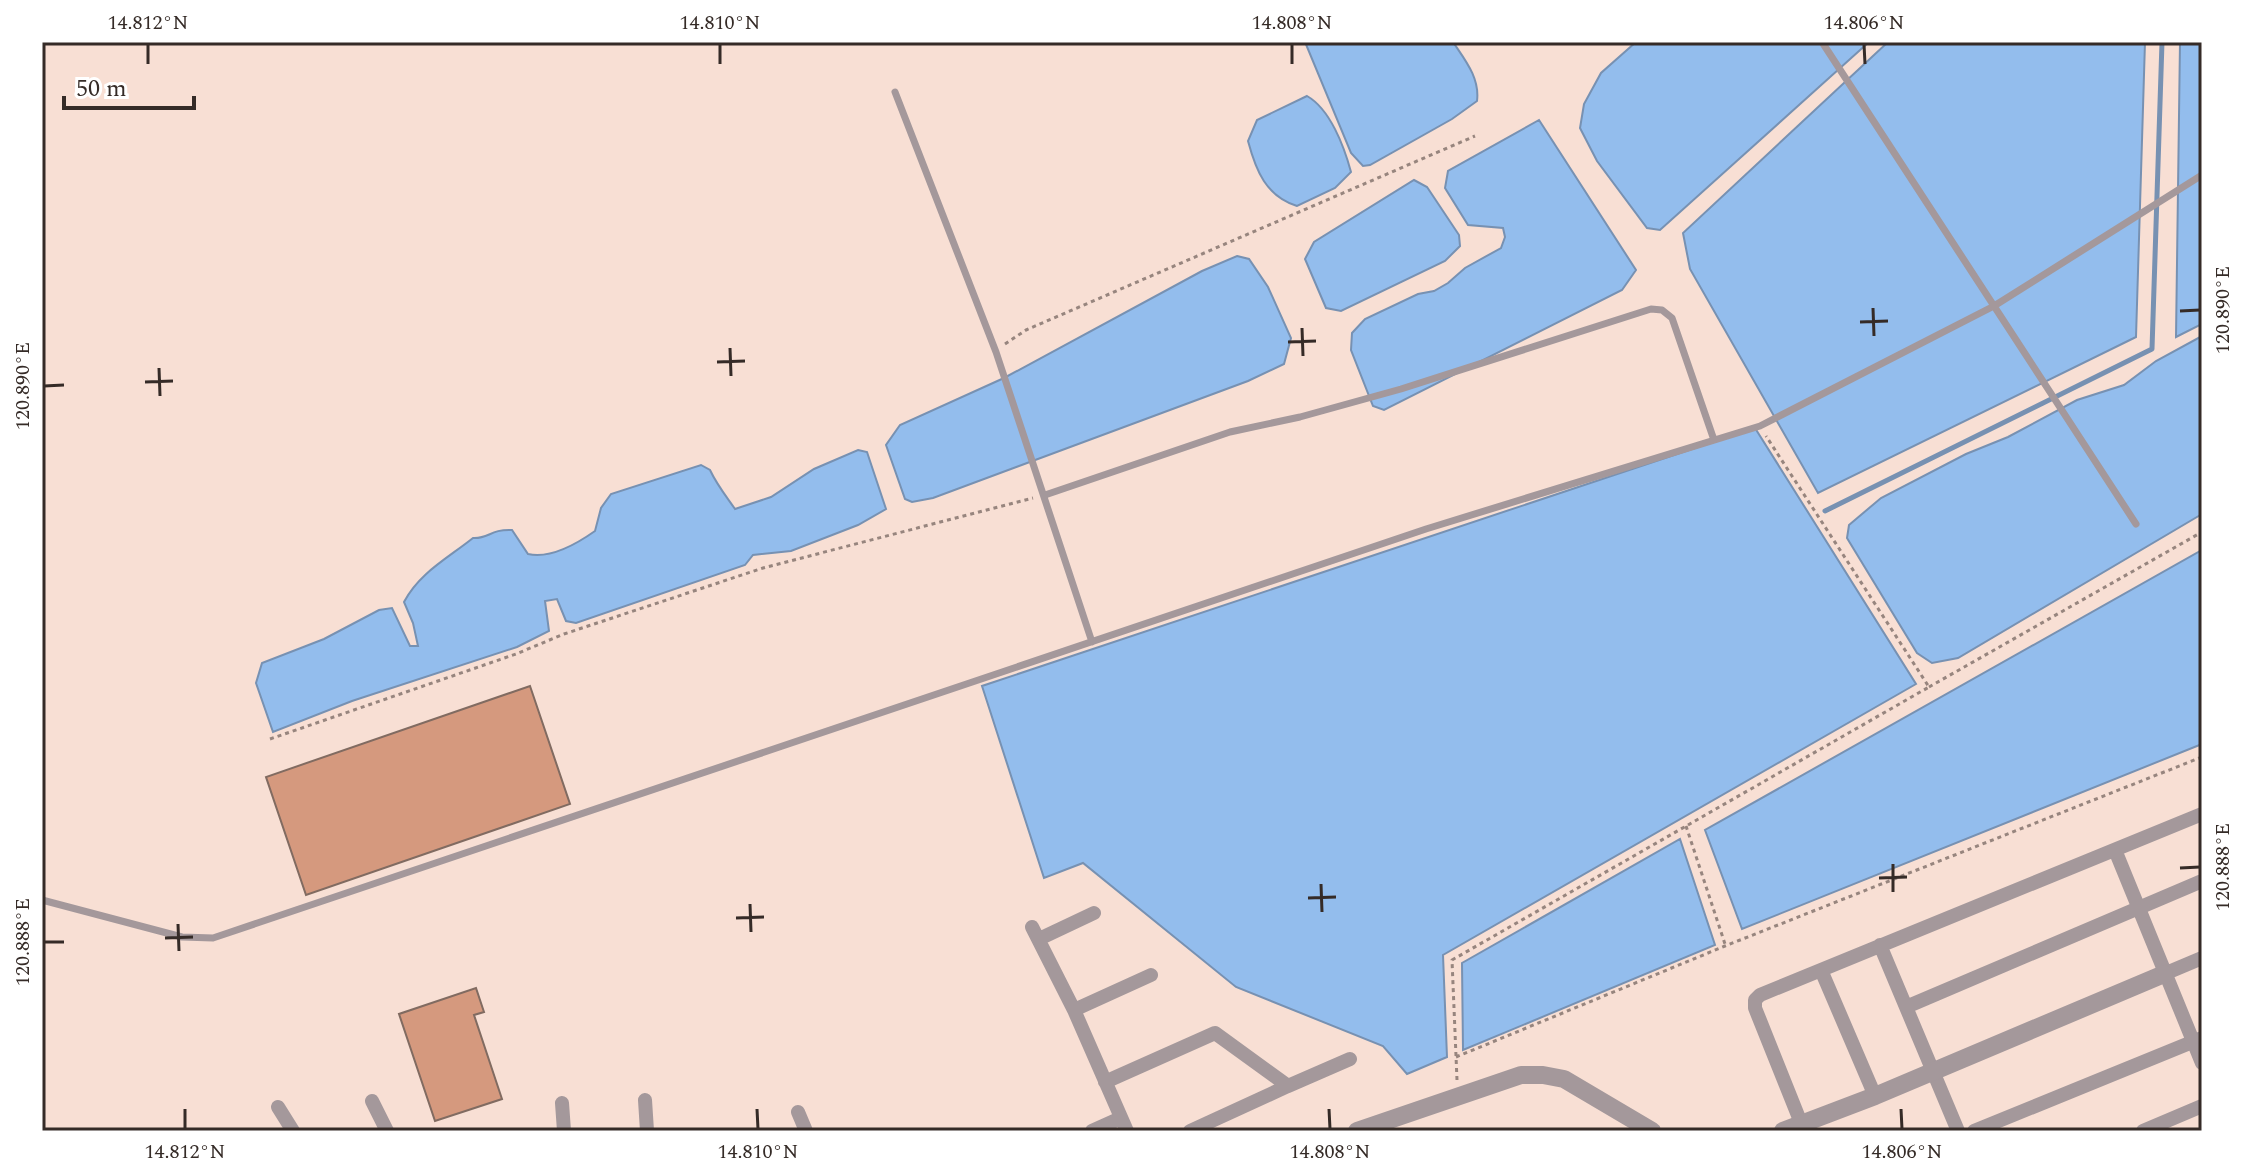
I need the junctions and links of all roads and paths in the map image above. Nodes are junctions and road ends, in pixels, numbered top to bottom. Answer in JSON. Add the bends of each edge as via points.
{"nodes":[{"id":1,"x":1822,"y":42,"type":"edge"},
{"id":2,"x":895,"y":92,"type":"dead end"},
{"id":3,"x":1475,"y":136,"type":"dead end"},
{"id":4,"x":2202,"y":175,"type":"edge"},
{"id":5,"x":1994,"y":306,"type":"junction"},
{"id":6,"x":996,"y":352,"type":"junction"},
{"id":7,"x":1760,"y":426,"type":"junction"},
{"id":8,"x":1714,"y":440,"type":"junction"},
{"id":9,"x":1045,"y":495,"type":"junction"},
{"id":10,"x":2136,"y":524,"type":"dead end"},
{"id":11,"x":2202,"y":532,"type":"edge"},
{"id":12,"x":1092,"y":642,"type":"junction"},
{"id":13,"x":1929,"y":687,"type":"junction"},
{"id":14,"x":270,"y":739,"type":"dead end"},
{"id":15,"x":2202,"y":757,"type":"edge"},
{"id":16,"x":2202,"y":814,"type":"edge"},
{"id":17,"x":1686,"y":826,"type":"junction"},
{"id":18,"x":2115,"y":850,"type":"junction"},
{"id":19,"x":2202,"y":881,"type":"edge"},
{"id":20,"x":42,"y":900,"type":"edge"},
{"id":21,"x":2137,"y":908,"type":"junction"},
{"id":22,"x":1094,"y":913,"type":"dead end"},
{"id":23,"x":1880,"y":945,"type":"junction"},
{"id":24,"x":1725,"y":946,"type":"junction"},
{"id":25,"x":2202,"y":958,"type":"edge"},
{"id":26,"x":1821,"y":970,"type":"junction"},
{"id":27,"x":2164,"y":974,"type":"junction"},
{"id":28,"x":1151,"y":975,"type":"dead end"},
{"id":29,"x":1906,"y":1007,"type":"junction"},
{"id":30,"x":1074,"y":1010,"type":"junction"},
{"id":31,"x":2197,"y":1040,"type":"edge"},
{"id":32,"x":1454,"y":1057,"type":"junction"},
{"id":33,"x":1350,"y":1059,"type":"dead end"},
{"id":34,"x":2202,"y":1063,"type":"edge"},
{"id":35,"x":1933,"y":1071,"type":"junction"},
{"id":36,"x":1105,"y":1082,"type":"junction"},
{"id":37,"x":1288,"y":1086,"type":"junction"},
{"id":38,"x":1459,"y":1095,"type":"junction"},
{"id":39,"x":1875,"y":1096,"type":"junction"},
{"id":40,"x":645,"y":1100,"type":"dead end"},
{"id":41,"x":372,"y":1101,"type":"dead end"},
{"id":42,"x":562,"y":1103,"type":"dead end"},
{"id":43,"x":2202,"y":1106,"type":"edge"},
{"id":44,"x":278,"y":1107,"type":"dead end"},
{"id":45,"x":798,"y":1112,"type":"dead end"},
{"id":46,"x":1124,"y":1125,"type":"edge"},
{"id":47,"x":1791,"y":1129,"type":"edge"},
{"id":48,"x":293,"y":1131,"type":"edge"},
{"id":49,"x":387,"y":1131,"type":"edge"},
{"id":50,"x":564,"y":1131,"type":"edge"},
{"id":51,"x":647,"y":1131,"type":"edge"},
{"id":52,"x":806,"y":1131,"type":"edge"},
{"id":53,"x":1092,"y":1131,"type":"edge"},
{"id":54,"x":1190,"y":1131,"type":"edge"},
{"id":55,"x":1357,"y":1131,"type":"edge"},
{"id":56,"x":1652,"y":1131,"type":"edge"},
{"id":57,"x":1958,"y":1131,"type":"edge"},
{"id":58,"x":1974,"y":1131,"type":"edge"},
{"id":59,"x":2143,"y":1131,"type":"edge"}],
"edges":[{"from":1,"to":5,"type":"lane"},
{"from":2,"to":6,"type":"lane"},
{"from":3,"to":6,"type":"path","via":[[1026,330]]},
{"from":4,"to":5,"type":"lane"},
{"from":5,"to":7,"type":"lane"},
{"from":5,"to":10,"type":"lane"},
{"from":6,"to":9,"type":"lane"},
{"from":7,"to":8,"type":"lane"},
{"from":7,"to":13,"type":"path"},
{"from":8,"to":9,"type":"lane","via":[[1672,318],[1651,309],[1401,389],[1230,432]]},
{"from":8,"to":12,"type":"lane","via":[[1426,529]]},
{"from":9,"to":12,"type":"lane"},
{"from":9,"to":14,"type":"path","via":[[763,568]]},
{"from":11,"to":13,"type":"path"},
{"from":12,"to":20,"type":"lane","via":[[213,938],[182,937]]},
{"from":13,"to":17,"type":"path"},
{"from":15,"to":24,"type":"path"},
{"from":16,"to":18,"type":"street"},
{"from":17,"to":24,"type":"path"},
{"from":17,"to":32,"type":"path","via":[[1452,960]]},
{"from":18,"to":21,"type":"street"},
{"from":18,"to":23,"type":"street"},
{"from":19,"to":21,"type":"street"},
{"from":21,"to":27,"type":"street"},
{"from":21,"to":29,"type":"street"},
{"from":22,"to":30,"type":"street","via":[[1035,933]]},
{"from":23,"to":26,"type":"street"},
{"from":23,"to":29,"type":"street"},
{"from":24,"to":32,"type":"path"},
{"from":25,"to":27,"type":"street"},
{"from":26,"to":39,"type":"street"},
{"from":26,"to":47,"type":"street","via":[[1755,1000]]},
{"from":27,"to":31,"type":"street"},
{"from":27,"to":35,"type":"street"},
{"from":28,"to":30,"type":"street"},
{"from":29,"to":35,"type":"street"},
{"from":30,"to":36,"type":"street"},
{"from":31,"to":34,"type":"street"},
{"from":31,"to":58,"type":"street"},
{"from":32,"to":38,"type":"path"},
{"from":33,"to":37,"type":"street"},
{"from":35,"to":39,"type":"street"},
{"from":35,"to":57,"type":"street"},
{"from":36,"to":37,"type":"street","via":[[1215,1033]]},
{"from":36,"to":46,"type":"street"},
{"from":37,"to":54,"type":"street"},
{"from":38,"to":55,"type":"street"},
{"from":38,"to":56,"type":"street","via":[[1521,1075],[1543,1075],[1564,1079]]},
{"from":39,"to":47,"type":"street"},
{"from":40,"to":51,"type":"street"},
{"from":41,"to":49,"type":"street"},
{"from":42,"to":50,"type":"street"},
{"from":43,"to":59,"type":"street"},
{"from":44,"to":48,"type":"street"},
{"from":45,"to":52,"type":"street"},
{"from":46,"to":53,"type":"street"}]}
